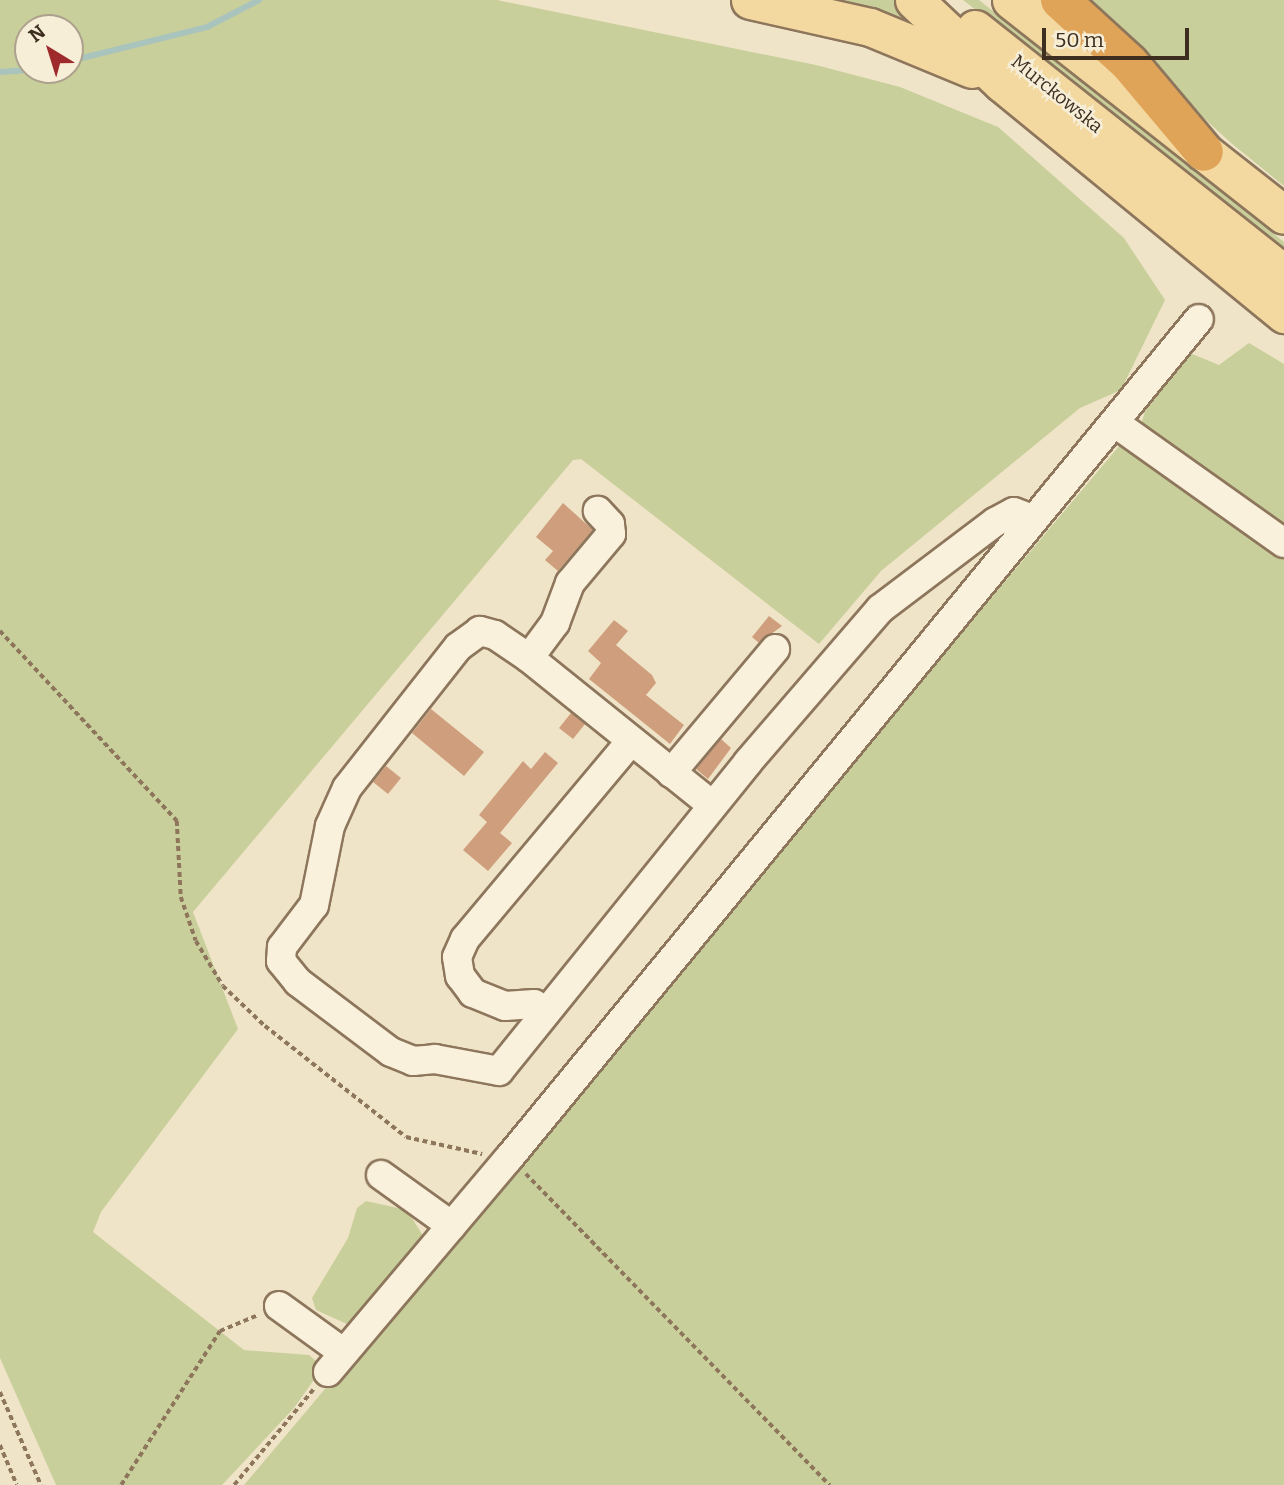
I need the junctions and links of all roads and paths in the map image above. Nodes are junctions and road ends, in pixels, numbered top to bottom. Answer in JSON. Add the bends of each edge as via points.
{"nodes":[{"id":1,"x":750,"y":0,"type":"edge"},
{"id":2,"x":914,"y":0,"type":"edge"},
{"id":3,"x":937,"y":0,"type":"edge"},
{"id":4,"x":1011,"y":0,"type":"edge"},
{"id":5,"x":1060,"y":0,"type":"edge"},
{"id":6,"x":1002,"y":83,"type":"junction"},
{"id":7,"x":1204,"y":152,"type":"junction"},
{"id":8,"x":1284,"y":215,"type":"edge"},
{"id":9,"x":1284,"y":274,"type":"edge"},
{"id":10,"x":1284,"y":314,"type":"edge"},
{"id":11,"x":1199,"y":318,"type":"dead end"},
{"id":12,"x":1115,"y":423,"type":"junction"},
{"id":13,"x":598,"y":511,"type":"dead end"},
{"id":14,"x":1032,"y":519,"type":"junction"},
{"id":15,"x":1284,"y":543,"type":"edge"},
{"id":16,"x":0,"y":631,"type":"edge"},
{"id":17,"x":775,"y":649,"type":"dead end"},
{"id":18,"x":529,"y":658,"type":"junction"},
{"id":19,"x":631,"y":741,"type":"junction"},
{"id":20,"x":671,"y":773,"type":"junction"},
{"id":21,"x":712,"y":806,"type":"junction"},
{"id":22,"x":547,"y":1012,"type":"junction"},
{"id":23,"x":509,"y":1158,"type":"junction"},
{"id":24,"x":381,"y":1175,"type":"dead end"},
{"id":25,"x":453,"y":1226,"type":"junction"},
{"id":26,"x":279,"y":1306,"type":"joint"},
{"id":27,"x":336,"y":1362,"type":"junction"},
{"id":28,"x":0,"y":1392,"type":"edge"},
{"id":29,"x":0,"y":1446,"type":"edge"},
{"id":30,"x":17,"y":1485,"type":"edge"},
{"id":31,"x":41,"y":1485,"type":"edge"},
{"id":32,"x":121,"y":1485,"type":"edge"},
{"id":33,"x":234,"y":1485,"type":"edge"},
{"id":34,"x":830,"y":1485,"type":"edge"}],
"edges":[{"from":1,"to":6,"type":"main road","via":[[870,27]]},
{"from":2,"to":6,"type":"main road"},
{"from":3,"to":9,"type":"main road","name":"Murckowska"},
{"from":4,"to":7,"type":"main road"},
{"from":5,"to":7,"type":"highway","via":[[1129,62]]},
{"from":6,"to":10,"type":"main road"},
{"from":7,"to":8,"type":"main road"},
{"from":11,"to":12,"type":"lane"},
{"from":12,"to":14,"type":"lane"},
{"from":12,"to":15,"type":"lane"},
{"from":13,"to":18,"type":"lane","via":[[610,524],[611,534],[570,583],[555,622]]},
{"from":14,"to":21,"type":"lane","via":[[1014,512],[995,523],[880,609]]},
{"from":14,"to":23,"type":"lane"},
{"from":16,"to":23,"type":"path","via":[[177,821],[181,897],[196,941],[223,986],[265,1026],[406,1137]]},
{"from":17,"to":20,"type":"lane"},
{"from":18,"to":19,"type":"lane"},
{"from":18,"to":22,"type":"lane","via":[[495,635],[480,631],[458,647],[336,807],[314,905],[282,947],[281,961],[298,982],[391,1052],[413,1061],[435,1059],[499,1071]]},
{"from":19,"to":20,"type":"lane"},
{"from":19,"to":22,"type":"lane","via":[[465,939],[457,957],[460,976],[473,993],[505,1006],[534,1004]]},
{"from":20,"to":21,"type":"lane"},
{"from":21,"to":22,"type":"lane"},
{"from":23,"to":25,"type":"lane"},
{"from":23,"to":34,"type":"path"},
{"from":24,"to":25,"type":"lane"},
{"from":25,"to":27,"type":"lane"},
{"from":26,"to":27,"type":"lane"},
{"from":26,"to":32,"type":"path","via":[[220,1331]]},
{"from":27,"to":33,"type":"path"},
{"from":28,"to":31,"type":"path"},
{"from":29,"to":30,"type":"path"}]}
